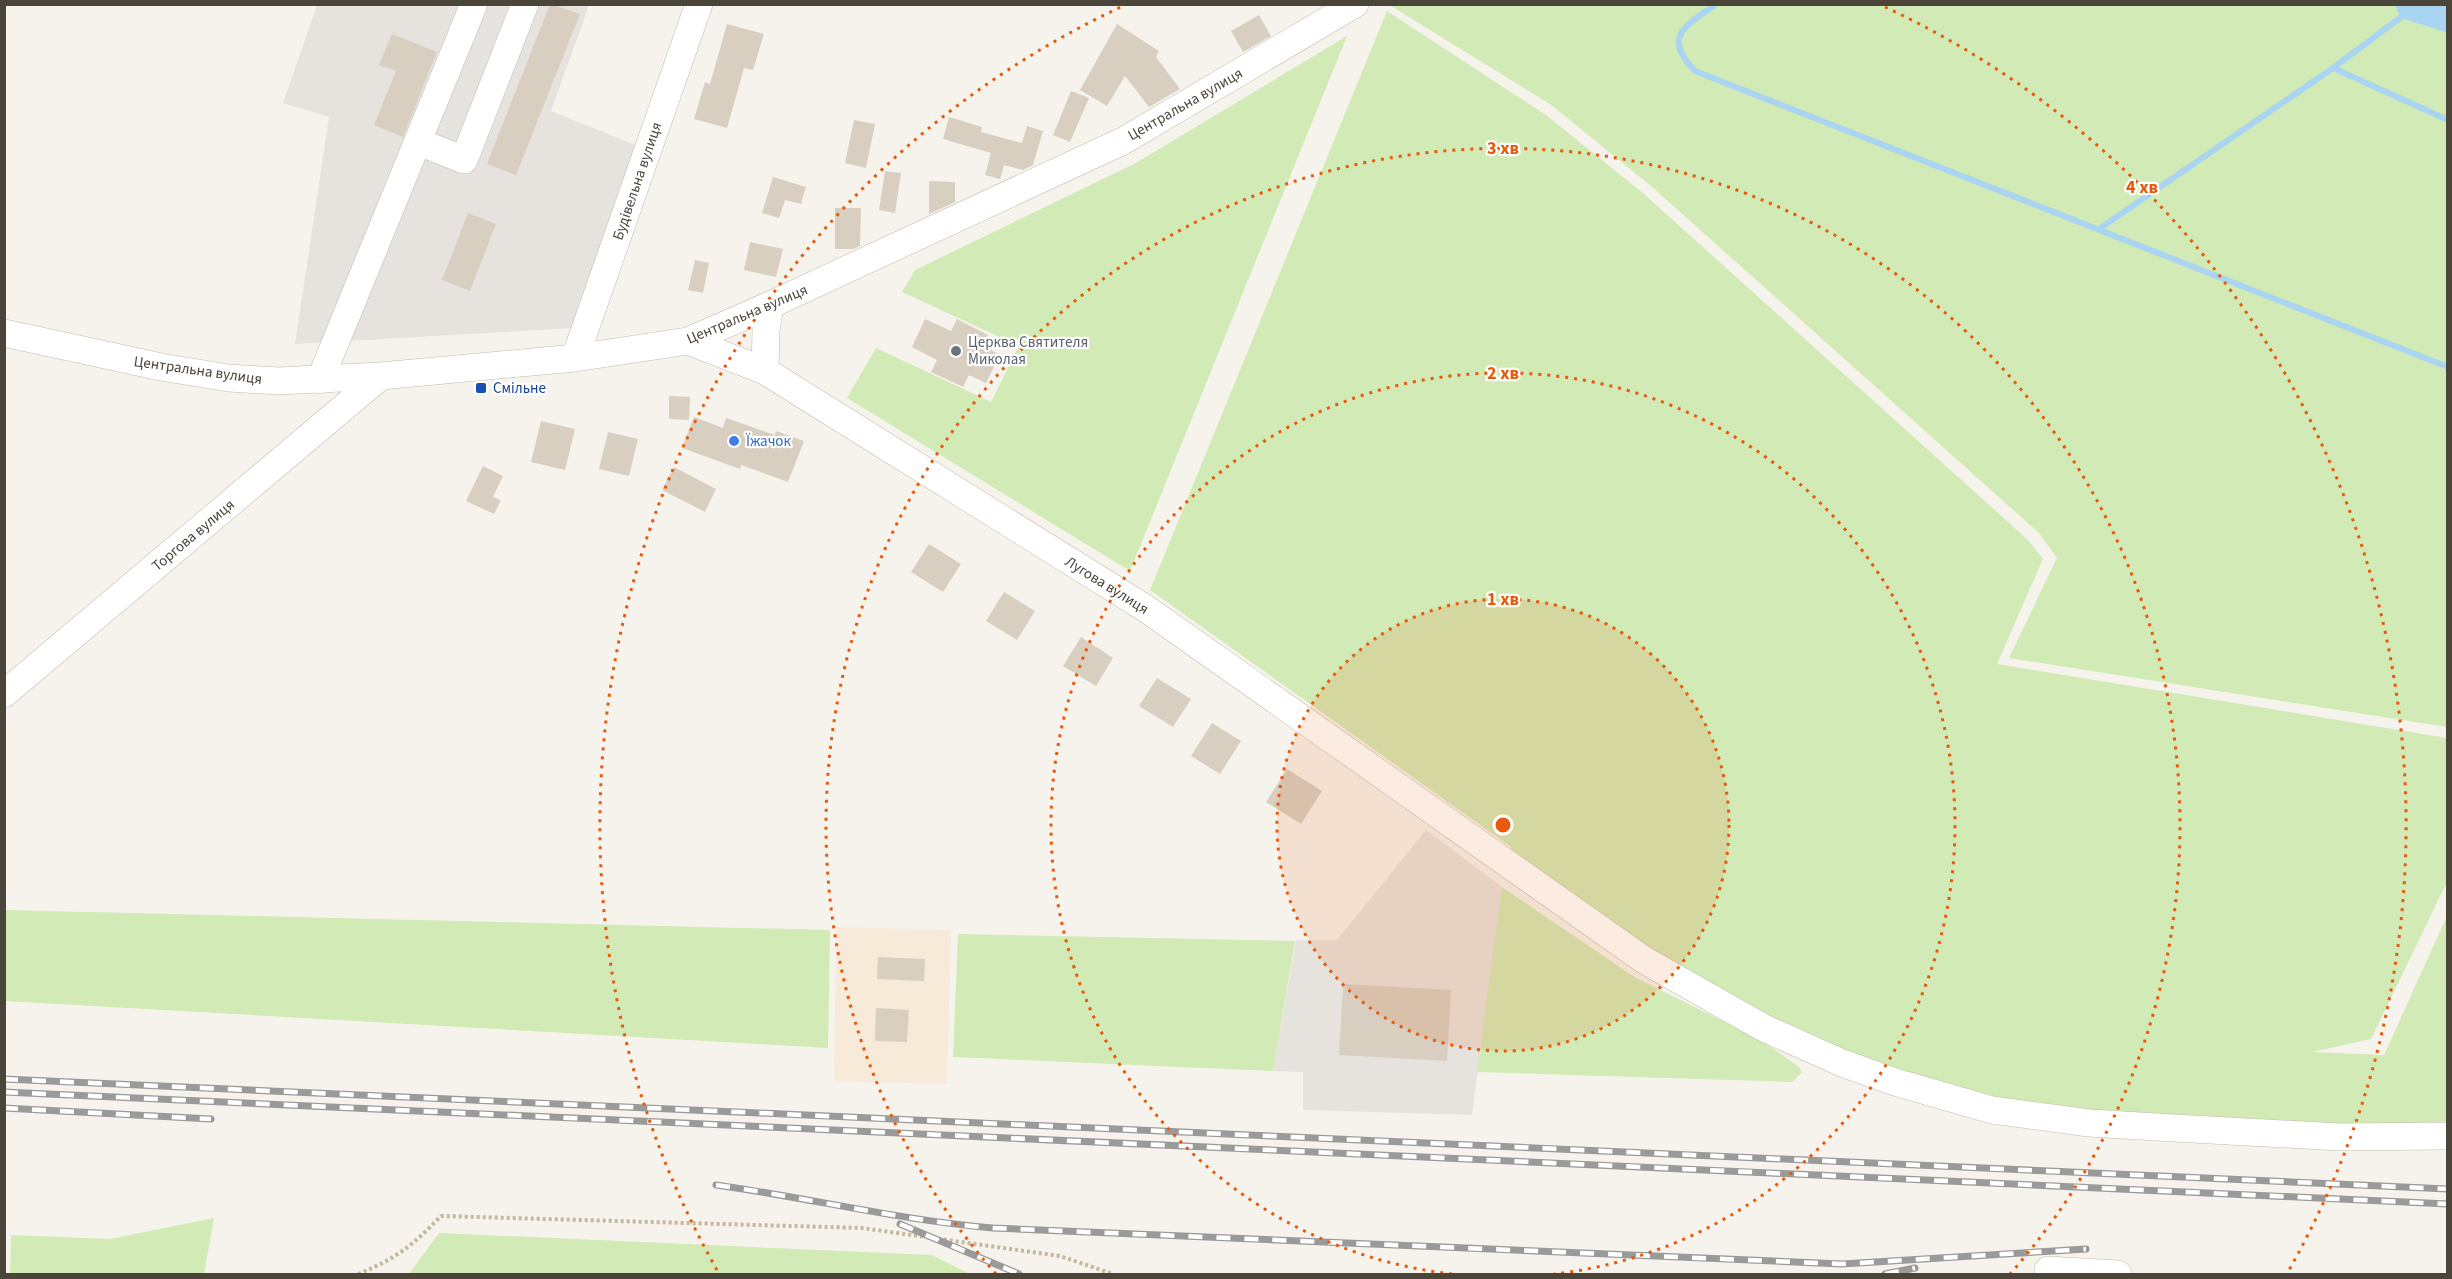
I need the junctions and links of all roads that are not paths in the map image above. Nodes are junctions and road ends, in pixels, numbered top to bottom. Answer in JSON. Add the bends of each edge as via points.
{"nodes":[{"id":1,"x":474,"y":4,"type":"edge"},
{"id":2,"x":525,"y":4,"type":"edge"},
{"id":3,"x":699,"y":4,"type":"edge"},
{"id":4,"x":1355,"y":4,"type":"edge"},
{"id":5,"x":419,"y":142,"type":"junction"},
{"id":6,"x":771,"y":305,"type":"junction"},
{"id":7,"x":4,"y":333,"type":"edge"},
{"id":8,"x":688,"y":341,"type":"junction"},
{"id":9,"x":575,"y":358,"type":"junction"},
{"id":10,"x":765,"y":371,"type":"junction"},
{"id":11,"x":381,"y":376,"type":"junction"},
{"id":12,"x":320,"y":380,"type":"junction"},
{"id":13,"x":4,"y":694,"type":"edge"},
{"id":14,"x":2448,"y":1136,"type":"edge"},
{"id":15,"x":2048,"y":1270,"type":"dead end"},
{"id":16,"x":2118,"y":1275,"type":"edge"}],
"edges":[{"from":1,"to":5,"type":"street"},
{"from":2,"to":5,"type":"street","via":[[464,160]]},
{"from":3,"to":9,"type":"street","name":"Будівельна вулиця"},
{"from":4,"to":6,"type":"street","name":"Центральна вулиця","via":[[1123,141]]},
{"from":5,"to":12,"type":"street"},
{"from":6,"to":8,"type":"street","name":"Центральна вулиця"},
{"from":6,"to":10,"type":"street"},
{"from":7,"to":12,"type":"street","name":"Центральна вулиця","via":[[228,378]]},
{"from":8,"to":9,"type":"street","name":"Центральна вулиця"},
{"from":8,"to":10,"type":"street","name":"Лугова вулиця"},
{"from":9,"to":11,"type":"street","name":"Центральна вулиця"},
{"from":10,"to":14,"type":"street","name":"Лугова вулиця","via":[[1145,608],[1644,960],[1764,1028],[1842,1063],[1992,1110],[2089,1123],[2340,1137]]},
{"from":11,"to":12,"type":"street","name":"Центральна вулиця"},
{"from":11,"to":13,"type":"street","name":"Торгова вулиця"},
{"from":15,"to":16,"type":"street"}]}
